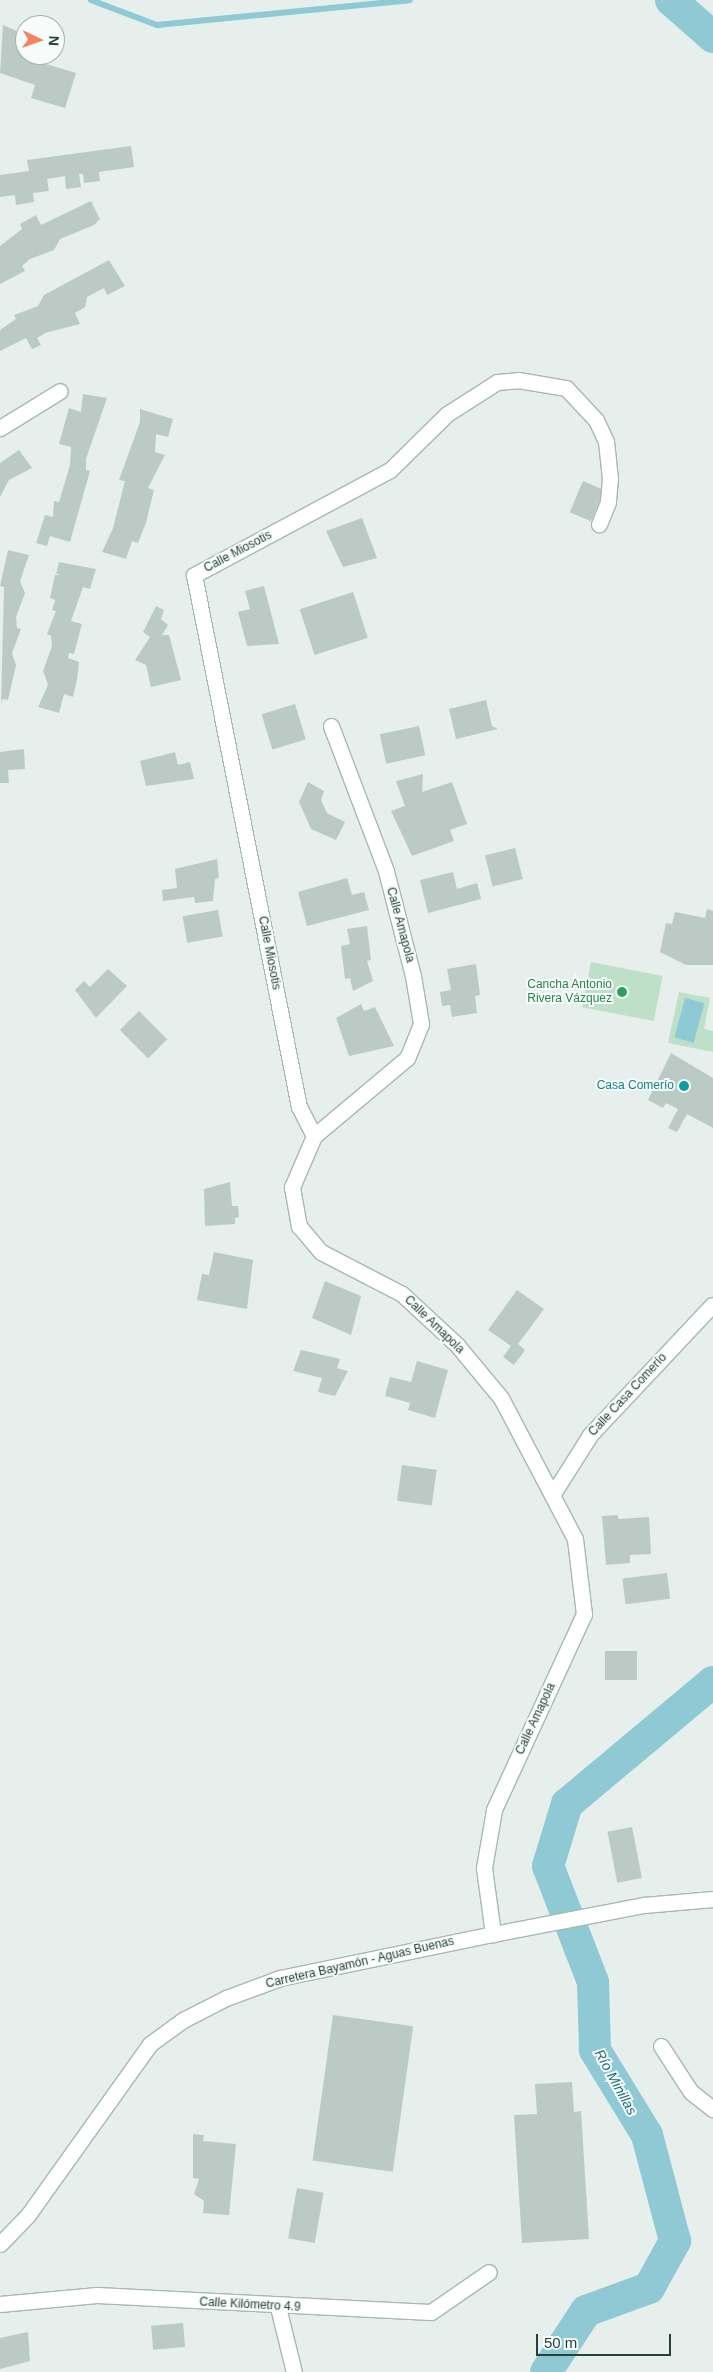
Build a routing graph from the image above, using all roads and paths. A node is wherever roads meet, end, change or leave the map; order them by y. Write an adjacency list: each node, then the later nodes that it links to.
1 (60, 391): 2 (street)
2 (0, 428)
3 (599, 524): 5 (street, Calle Miosotis)
4 (330, 726): 5 (street, Calle Amapola)
5 (314, 1136): 7 (street, Calle Amapola)
6 (712, 1305): 7 (street, Calle Casa Comerío)
7 (554, 1492): 9 (street, Calle Amapola)
8 (713, 1899): 9 (street, Carretera Bayamón - Aguas Buenas)
9 (493, 1934): 12 (street, Carretera Bayamón - Aguas Buenas)
10 (661, 2046): 11 (street)
11 (713, 2109)
12 (0, 2244)
13 (489, 2272): 15 (street, Calle Kilómetro 4.9)
14 (0, 2304): 15 (street, Calle Kilómetro 4.9)
15 (278, 2307): 16 (street)
16 (294, 2372)

